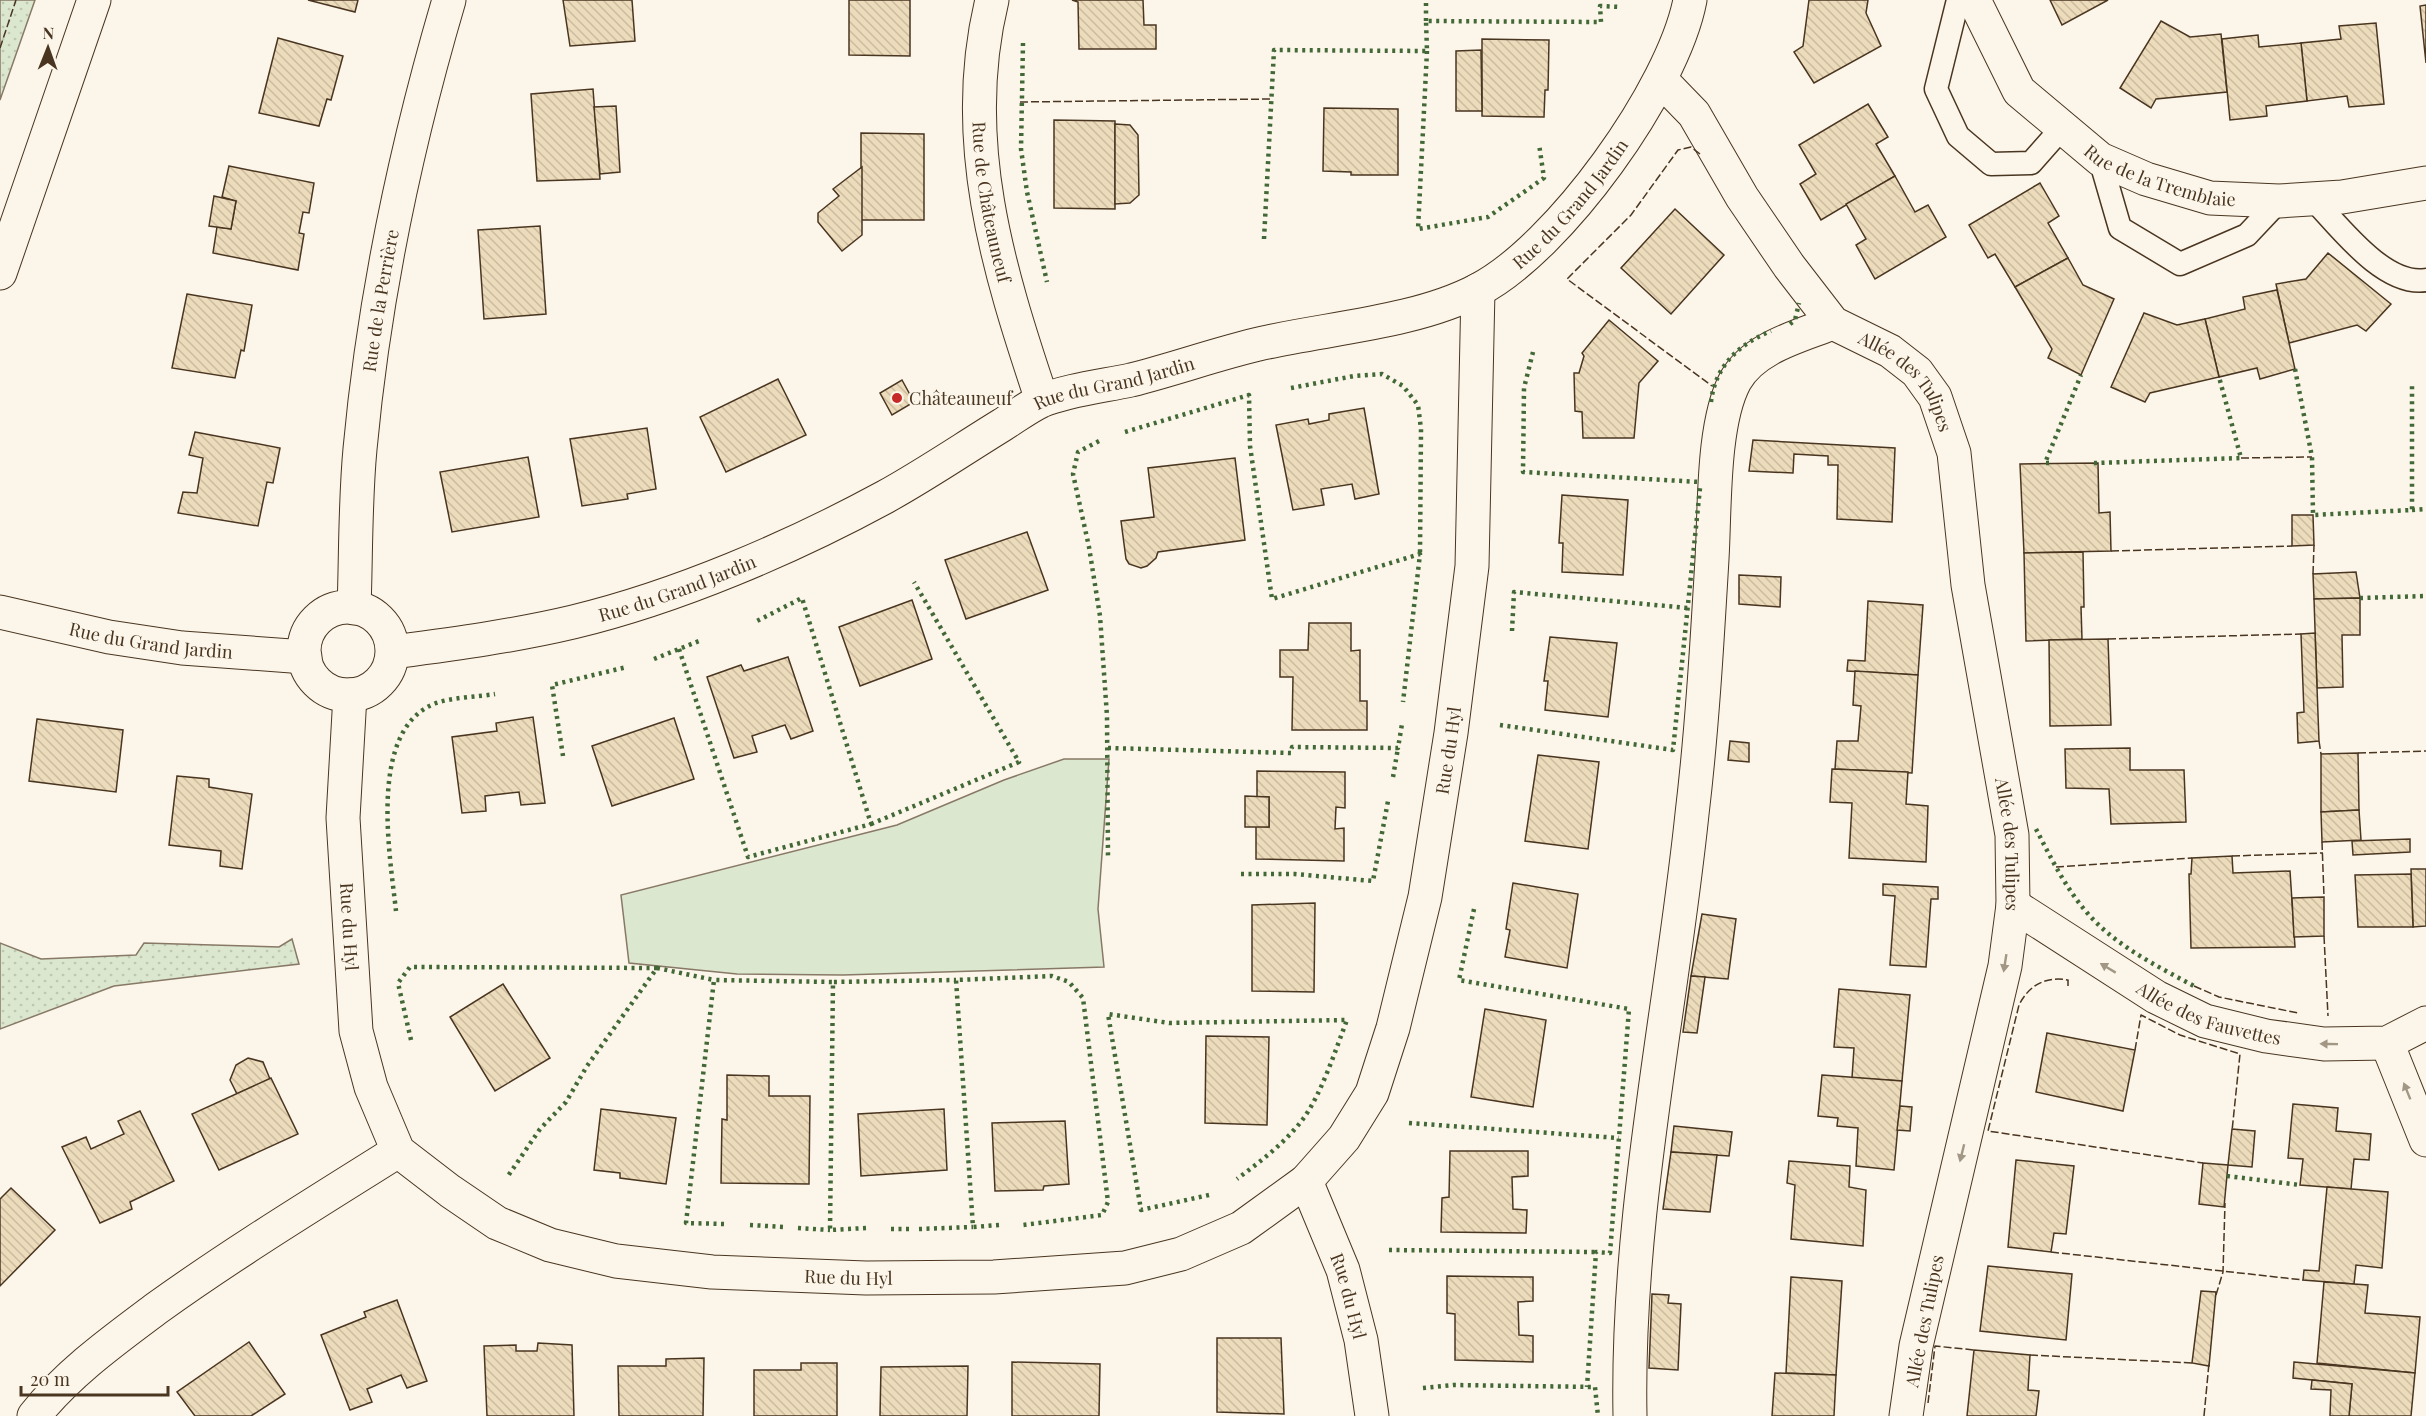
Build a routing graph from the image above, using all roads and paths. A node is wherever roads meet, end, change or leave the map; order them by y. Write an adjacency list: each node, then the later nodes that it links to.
1 (94, 0): 13 (street)
2 (449, 0): 18 (street, Rue de la Perrière)
3 (992, 0): 17 (street, Rue de Châteauneuf)
4 (1690, 0): 7 (street, Rue du Grand Jardin)
5 (1958, 0): 8 (lane)
6 (1974, 0): 8 (street, Rue de la Tremblaie)
7 (1661, 80): 15 (street, Rue du Grand Jardin); 16 (street, Allée des Tulipes)
8 (2061, 129): 9 (street, Rue de la Tremblaie)
9 (2100, 159): 12 (street, Rue de la Tremblaie); 12 (lane)
10 (2426, 183): 11 (street, Rue de la Tremblaie)
11 (2313, 199): 12 (street, Rue de la Tremblaie); 14 (lane)
12 (2279, 201)
13 (0, 273)
14 (2426, 280)
15 (1478, 290): 17 (street, Rue du Grand Jardin); 28 (street, Rue du Hyl)
16 (1833, 323): 23 (street, Allée des Tulipes); 31 (street, Allée des Tulipes)
17 (1042, 400): 20 (street, Rue du Grand Jardin)
18 (354, 608): 20 (street); 21 (street)
19 (0, 612): 21 (street, Rue du Grand Jardin)
20 (393, 652): 22 (street)
21 (304, 657): 22 (street)
22 (350, 695): 27 (street, Rue du Hyl)
23 (2013, 905): 25 (street, Allée des Fauvettes, one-way to 23); 32 (street, Allée des Tulipes, one-way to 32)
24 (2426, 1023): 25 (street, Allée des Fauvettes)
25 (2387, 1043): 26 (street, one-way to 25)
26 (2426, 1140)
27 (398, 1150): 28 (street, Rue du Hyl); 29 (street)
28 (1306, 1181): 30 (street, Rue du Hyl)
29 (34, 1416)
30 (1372, 1416)
31 (1630, 1416)
32 (1906, 1416)

